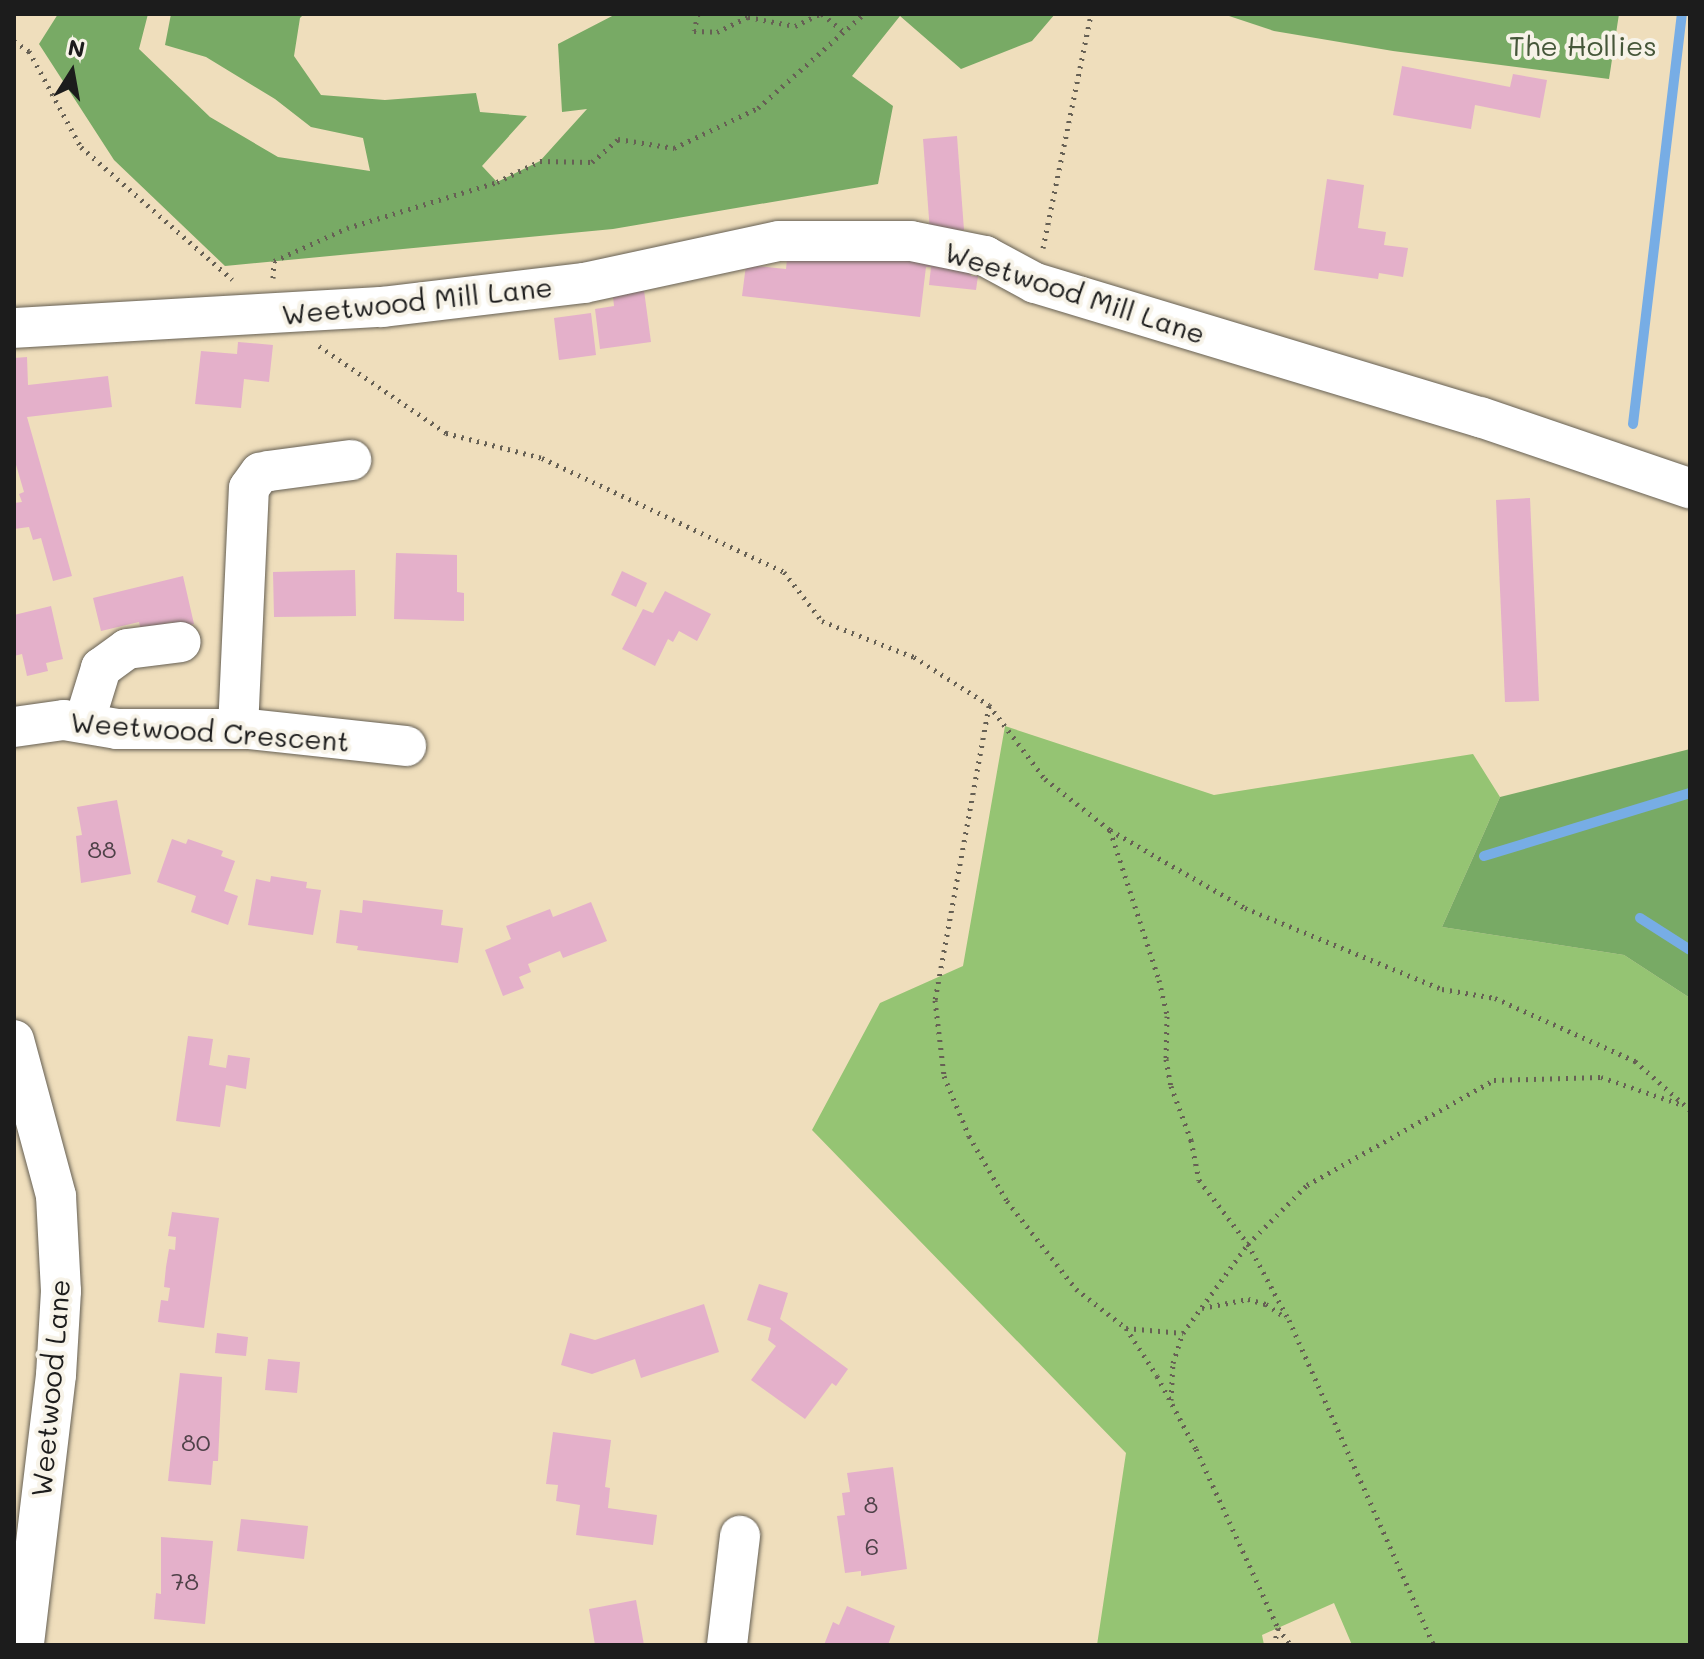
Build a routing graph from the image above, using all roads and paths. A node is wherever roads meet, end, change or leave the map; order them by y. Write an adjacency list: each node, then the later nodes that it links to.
1 (698, 14): 2 (path)
2 (821, 14): 5 (path)
3 (864, 14): 5 (path)
4 (1091, 14): 7 (path)
5 (844, 32): 8 (path)
6 (14, 41): 8 (path)
7 (1035, 283): 8 (street, Weetwood Mill Lane); 11 (street, Weetwood Mill Lane)
8 (272, 315): 9 (street, Weetwood Mill Lane); 13 (path)
9 (14, 328)
10 (351, 460): 16 (street)
11 (1689, 488)
12 (181, 642): 14 (street)
13 (989, 705): 18 (path); 25 (path)
14 (84, 723): 15 (street, Weetwood Crescent); 16 (street, Weetwood Crescent)
15 (14, 727)
16 (238, 729): 17 (street, Weetwood Crescent)
17 (406, 746)
18 (1110, 830): 21 (path); 22 (path)
19 (14, 1040): 20 (street, Weetwood Lane)
20 (21, 1085): 30 (street, Weetwood Lane)
21 (1689, 1108): 22 (path)
22 (1248, 1244): 23 (path); 24 (path)
23 (1201, 1308): 24 (path); 26 (path)
24 (1289, 1320): 34 (path)
25 (1126, 1328): 26 (path); 27 (path)
26 (1183, 1333): 27 (path)
27 (1170, 1401): 29 (path)
28 (740, 1536): 31 (street)
29 (1278, 1628): 32 (path); 33 (path)
30 (24, 1645)
31 (727, 1645)
32 (1276, 1645)
33 (1291, 1645)
34 (1434, 1645)

